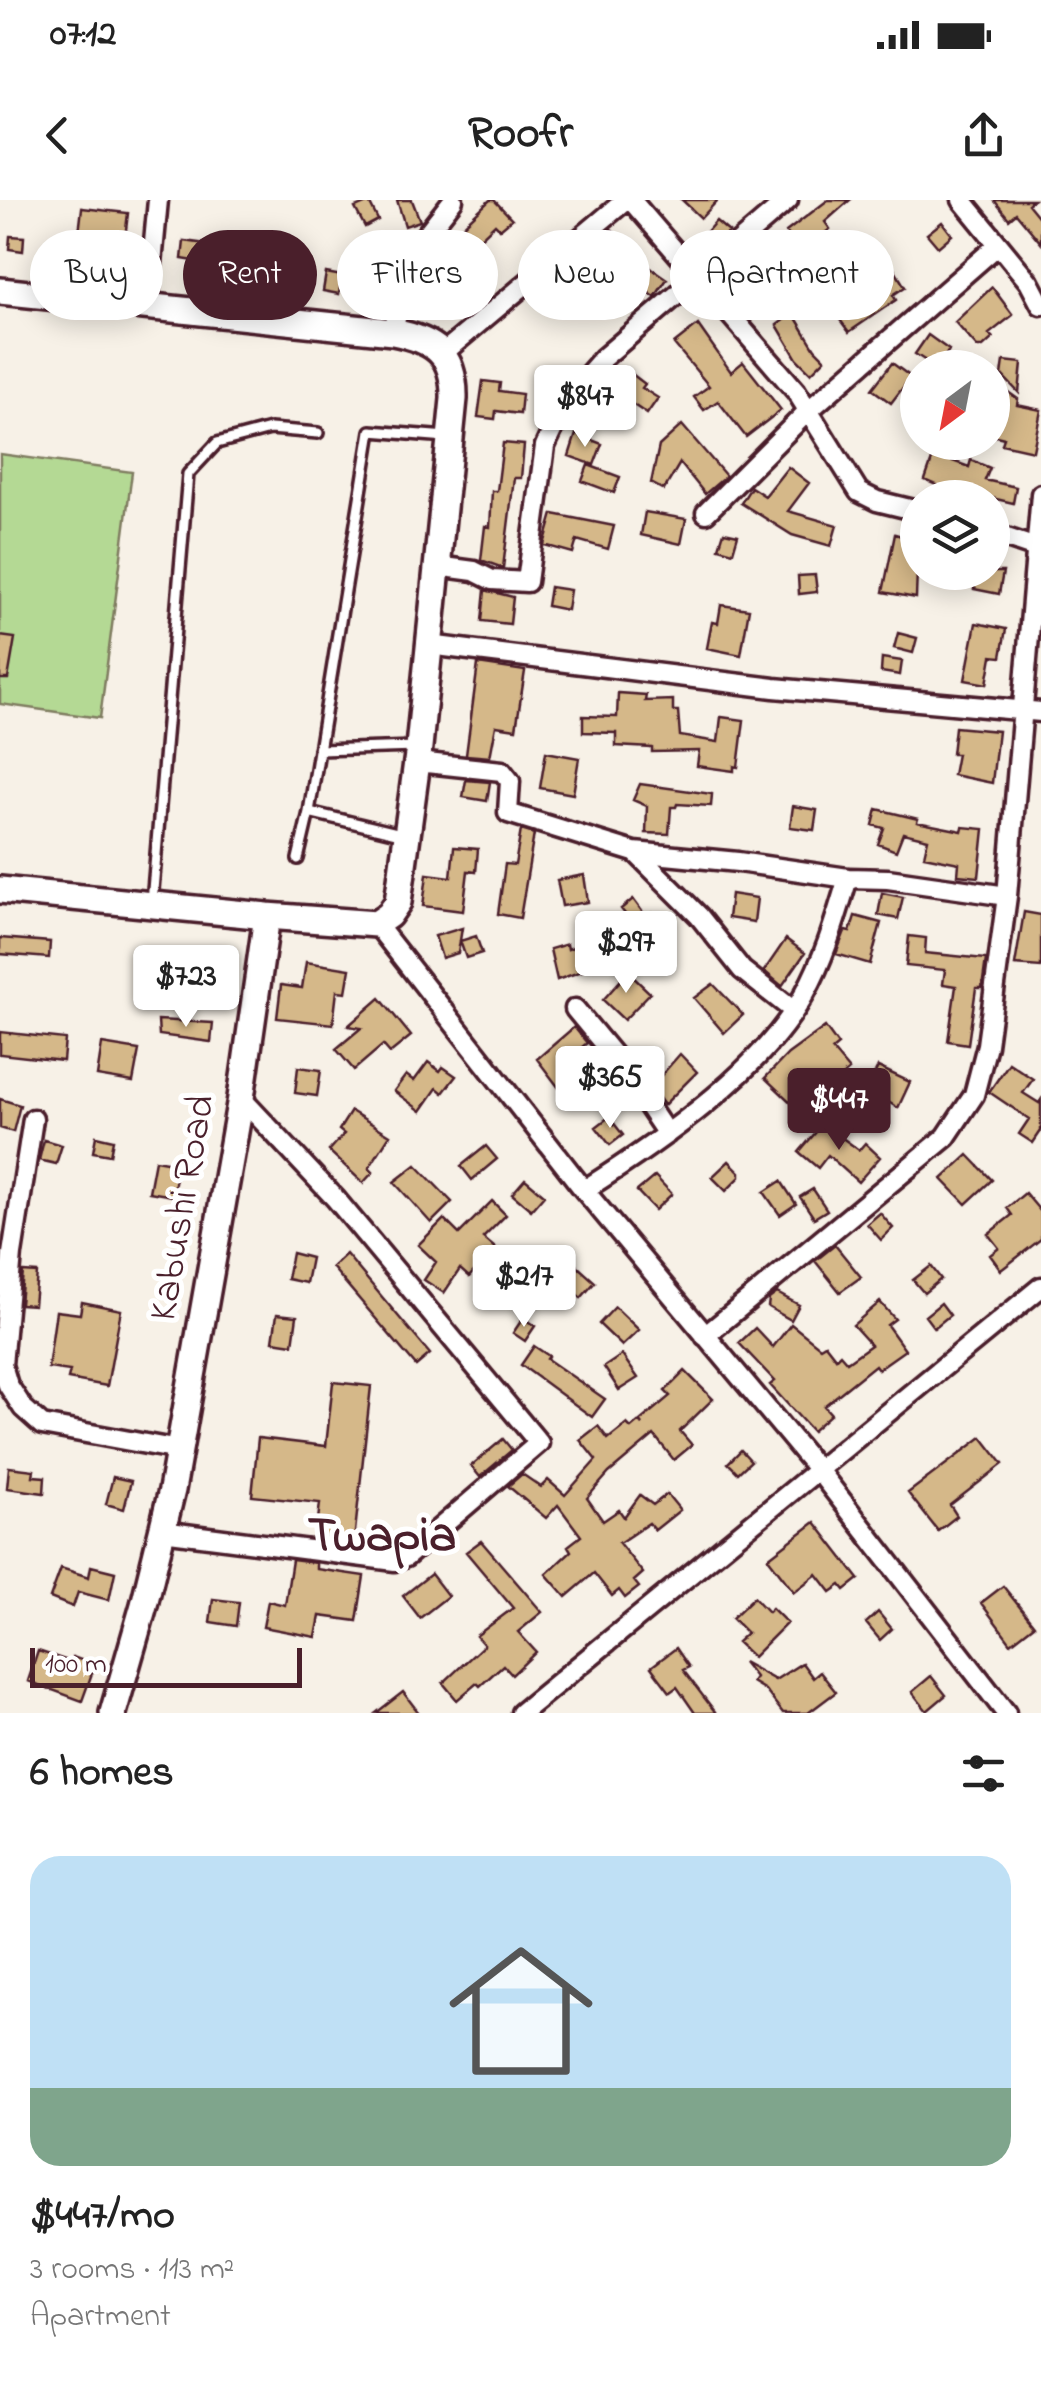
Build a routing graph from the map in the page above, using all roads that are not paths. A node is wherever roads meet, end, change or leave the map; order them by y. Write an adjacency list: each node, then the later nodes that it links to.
1 (158, 200): 6 (street)
2 (453, 200): 16 (street)
3 (629, 200): 9 (street); 17 (street)
4 (788, 200): 7 (street)
5 (962, 200): 8 (street)
6 (155, 230)
7 (753, 230)
8 (998, 245): 13 (street); 18 (street)
9 (670, 246)
10 (0, 290): 11 (main road)
11 (30, 293)
12 (670, 300): 26 (street)
13 (1041, 305)
14 (163, 308): 16 (main road)
15 (734, 320): 18 (street)
16 (393, 332): 17 (main road)
17 (443, 353): 20 (main road)
18 (808, 411): 22 (street); 23 (street)
19 (318, 432): 38 (lane)
20 (450, 437): 26 (main road); 29 (lane)
21 (1041, 494): 25 (street)
22 (900, 507)
23 (706, 513)
24 (1010, 539): 25 (street)
25 (1036, 548): 28 (street)
26 (438, 566): 27 (main road)
27 (429, 645): 28 (street); 30 (main road)
28 (1032, 710): 37 (street)
29 (319, 750): 30 (lane); 31 (lane)
30 (418, 754): 32 (main road); 33 (street)
31 (309, 812): 32 (lane); 34 (lane)
32 (408, 836): 40 (main road)
33 (634, 852): 35 (street); 42 (street)
34 (298, 859)
35 (848, 878): 37 (street); 42 (street)
36 (0, 890): 38 (main road)
37 (1007, 896): 48 (street)
38 (152, 905): 39 (main road)
39 (267, 916): 40 (main road); 43 (main road, Kabushi Road)
40 (376, 924): 46 (street)
41 (575, 1009): 45 (street)
42 (794, 1011): 45 (street)
43 (241, 1098): 49 (main road, Kabushi Road); 51 (street)
44 (33, 1118): 49 (street)
45 (667, 1134): 46 (street)
46 (584, 1190): 48 (street)
47 (1041, 1287): 50 (street)
48 (705, 1336): 50 (street)
49 (180, 1450): 51 (main road, Kabushi Road)
50 (818, 1470): 52 (street); 54 (street)
51 (162, 1532): 53 (main road, Kabushi Road)
52 (530, 1710)
53 (113, 1713)
54 (1006, 1713)

